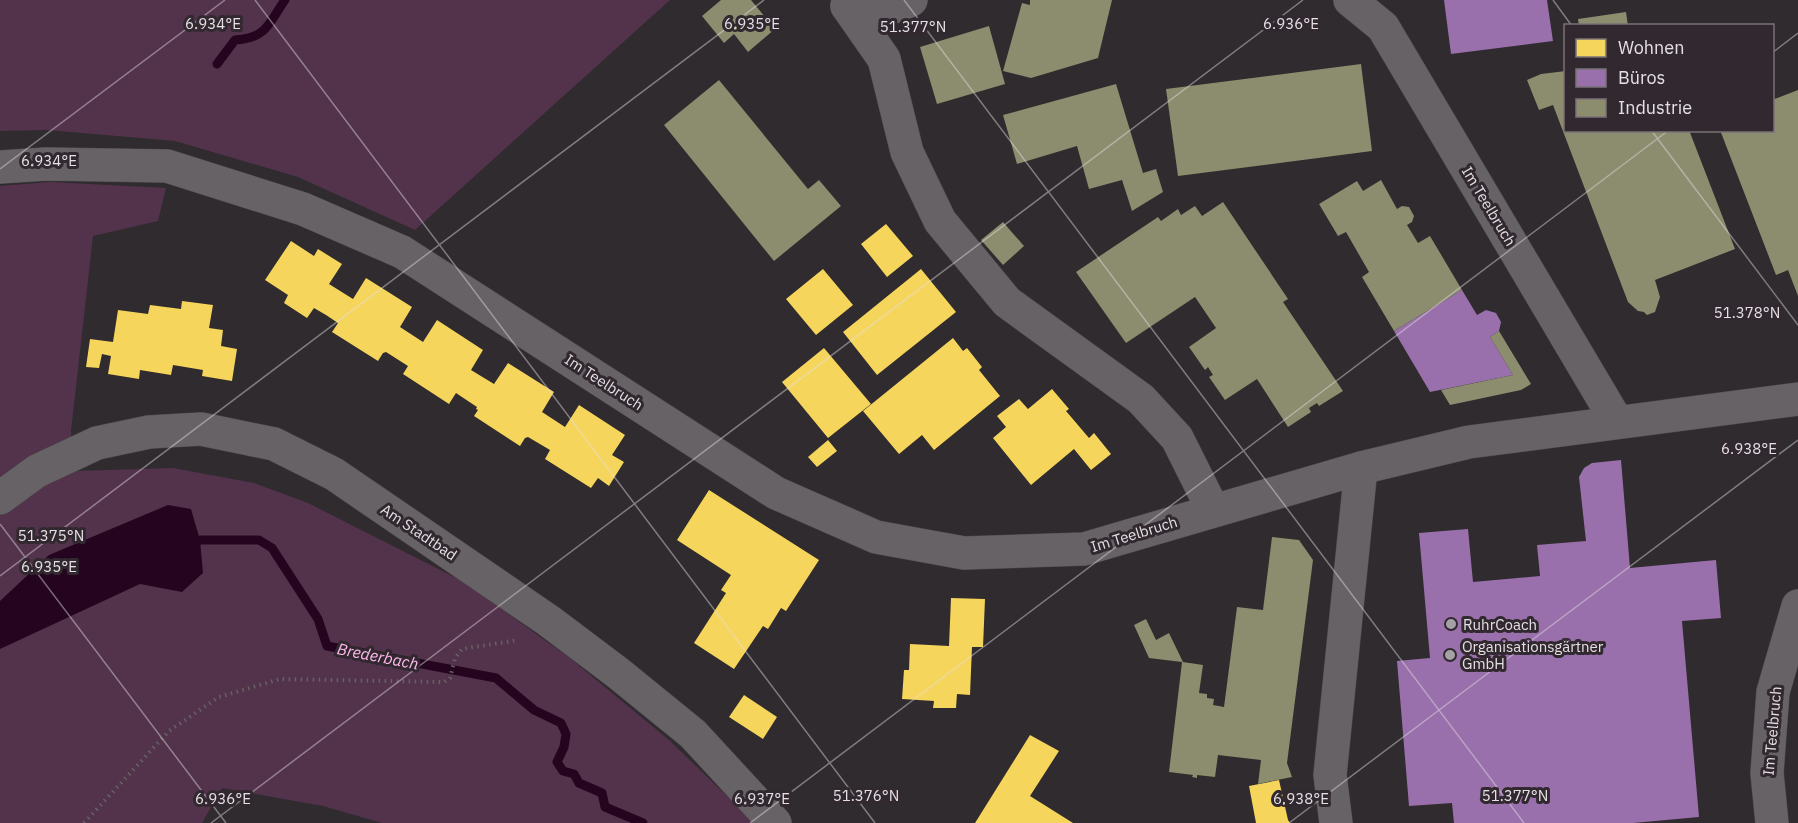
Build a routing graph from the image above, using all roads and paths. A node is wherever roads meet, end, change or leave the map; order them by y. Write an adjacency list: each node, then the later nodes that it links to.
1 (911, 0): 8 (street)
2 (1350, 0): 5 (street, Im Teelbruch)
3 (0, 167): 8 (street, Im Teelbruch)
4 (1798, 399): 5 (street, Im Teelbruch)
5 (1617, 422): 6 (street, Im Teelbruch)
6 (1361, 468): 8 (street, Im Teelbruch); 13 (street)
7 (0, 498): 10 (street, Am Stadtbad)
8 (1213, 510)
9 (1798, 606): 14 (street, Im Teelbruch)
10 (549, 621): 11 (path); 12 (street, Am Stadtbad)
11 (84, 823)
12 (775, 823)
13 (1336, 823)
14 (1772, 823)

